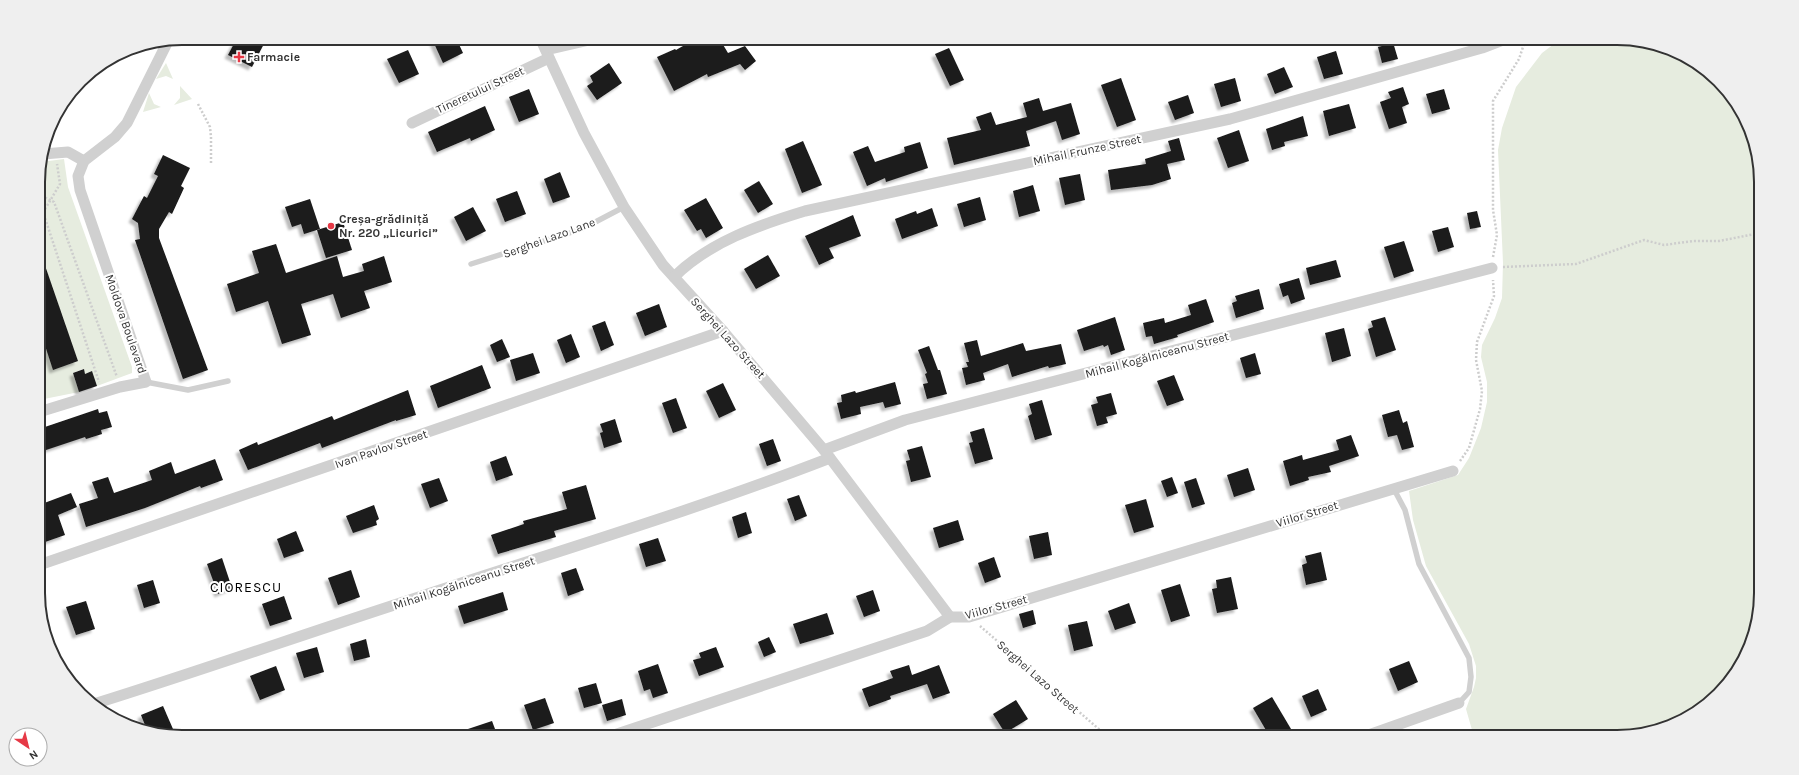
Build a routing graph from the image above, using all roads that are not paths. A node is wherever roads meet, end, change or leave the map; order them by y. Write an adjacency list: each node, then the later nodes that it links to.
1 (544, 45): 5 (street, Serghei Lazo Street)
2 (576, 45): 5 (street, Tineretului Street)
3 (1490, 45): 12 (street, Mihail Frunze Street)
4 (166, 46): 8 (street)
5 (548, 54): 6 (street, Tineretului Street); 9 (street, Serghei Lazo Street)
6 (412, 123)
7 (48, 154): 8 (street)
8 (84, 161): 15 (street, Moldova Boulevard)
9 (624, 207): 10 (lane, Serghei Lazo Lane); 12 (street, Serghei Lazo Street)
10 (471, 264)
11 (1492, 268): 17 (street, Mihail Kogălniceanu Street)
12 (674, 276): 13 (street, Serghei Lazo Street)
13 (723, 331): 17 (street, Serghei Lazo Street); 20 (street, Ivan Pavlov Street)
14 (228, 381): 15 (lane)
15 (146, 382): 16 (street, Moldova Boulevard)
16 (45, 410)
17 (827, 454): 21 (street, Serghei Lazo Street); 22 (street, Mihail Kogălniceanu Street)
18 (1453, 472): 19 (street, Viilor Street)
19 (1390, 490): 21 (street, Viilor Street); 23 (lane)
20 (45, 563)
21 (950, 617): 24 (street, Viilor Street)
22 (99, 702)
23 (1459, 703): 25 (street)
24 (629, 730)
25 (1383, 730)

